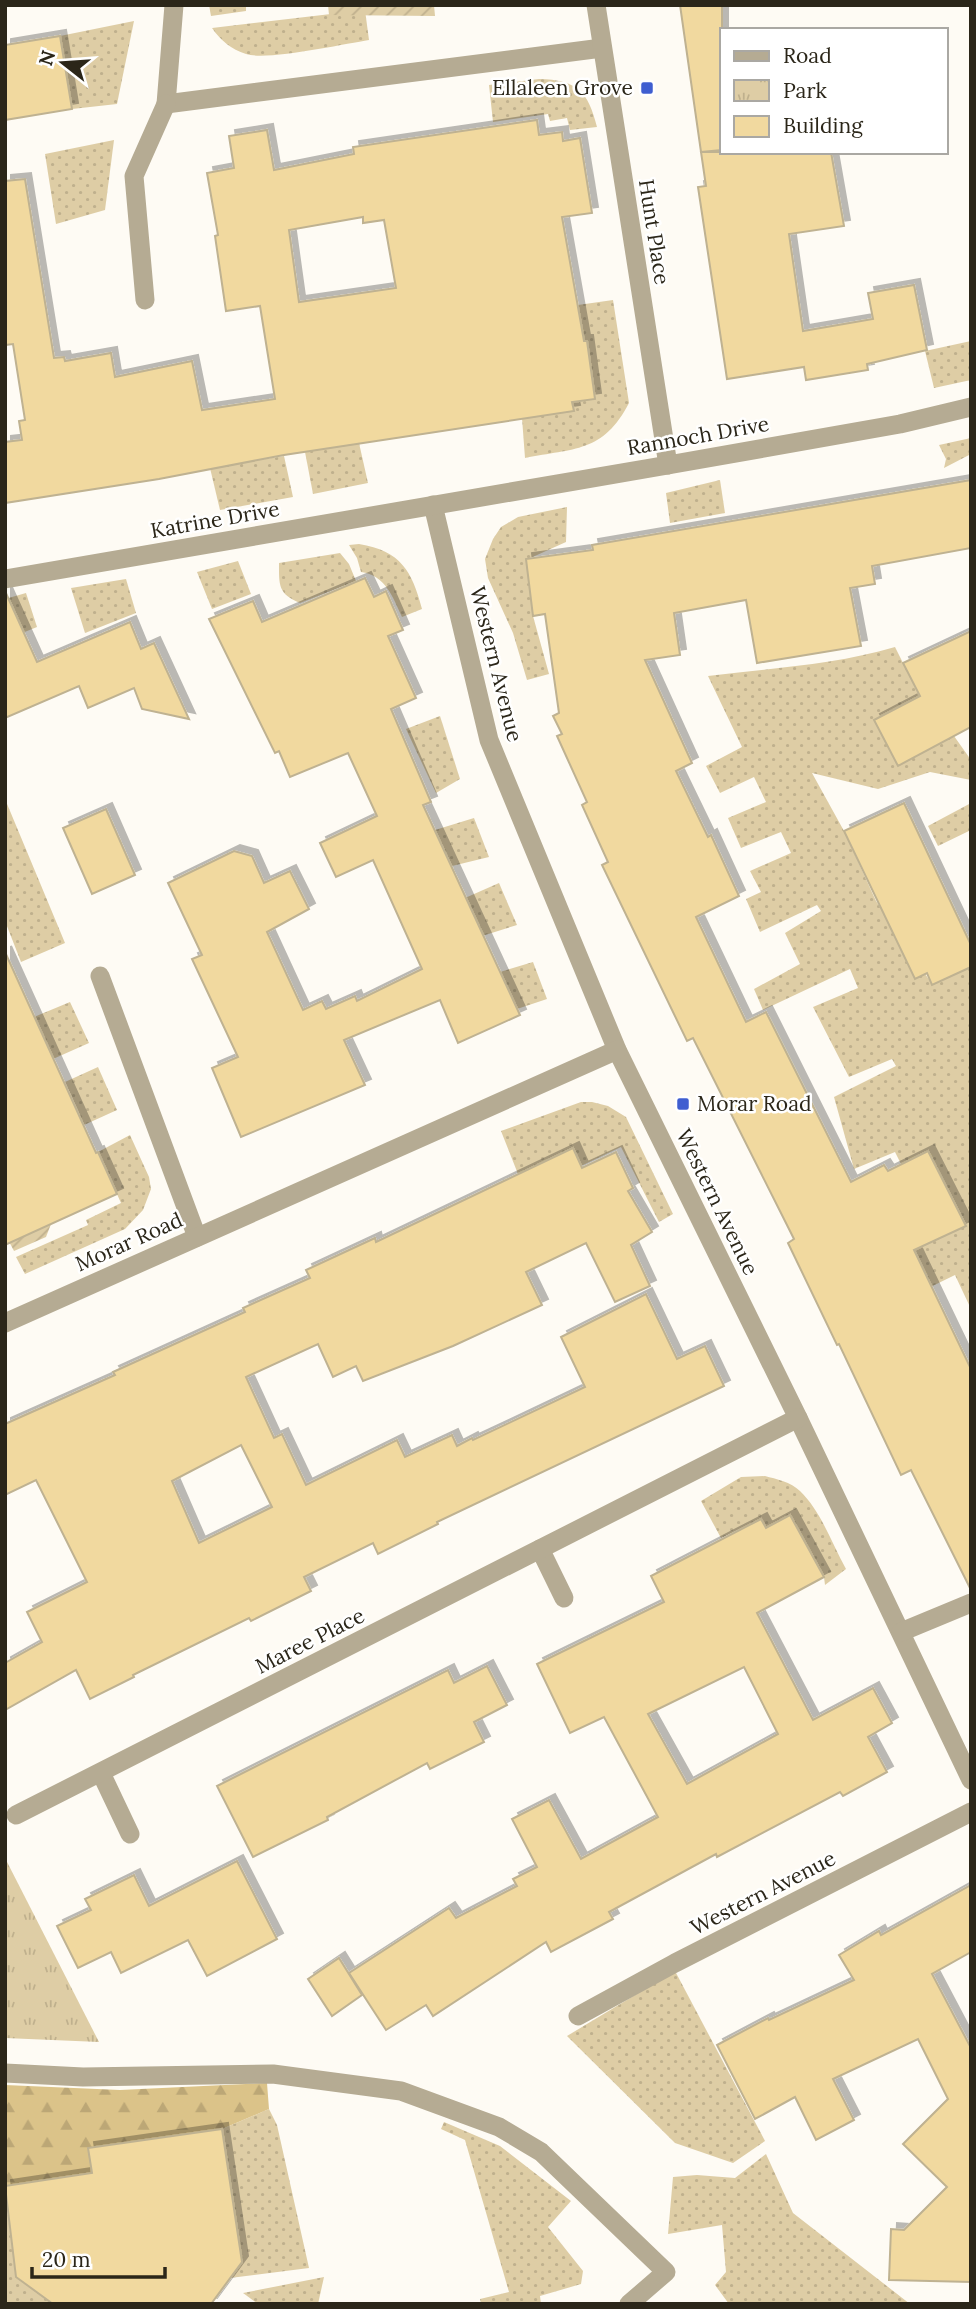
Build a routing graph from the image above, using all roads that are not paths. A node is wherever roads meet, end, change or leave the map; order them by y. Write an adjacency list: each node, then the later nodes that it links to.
1 (174, 5): 4 (street)
2 (596, 5): 3 (street, Hunt Place)
3 (602, 48): 4 (street); 7 (street, Hunt Place)
4 (166, 104): 5 (street)
5 (145, 300)
6 (971, 408): 7 (street, Rannoch Drive)
7 (668, 465): 8 (street, Rannoch Drive)
8 (433, 505): 9 (street, Katrine Drive); 11 (street, Western Avenue)
9 (5, 579)
10 (100, 976): 12 (street)
11 (617, 1049): 12 (street, Morar Road); 14 (street, Western Avenue)
12 (197, 1237): 13 (street, Morar Road)
13 (5, 1323)
14 (798, 1418): 15 (street, Maree Place); 18 (street, Western Avenue)
15 (540, 1549): 16 (street); 19 (street, Maree Place)
16 (564, 1598)
17 (971, 1603): 18 (street)
18 (901, 1632): 20 (street, Western Avenue)
19 (101, 1773): 22 (street, Maree Place); 23 (street)
20 (971, 1780)
21 (971, 1812): 24 (street, Western Avenue)
22 (16, 1815)
23 (130, 1834)
24 (578, 2016)
25 (5, 2073): 26 (street)
26 (629, 2304)

